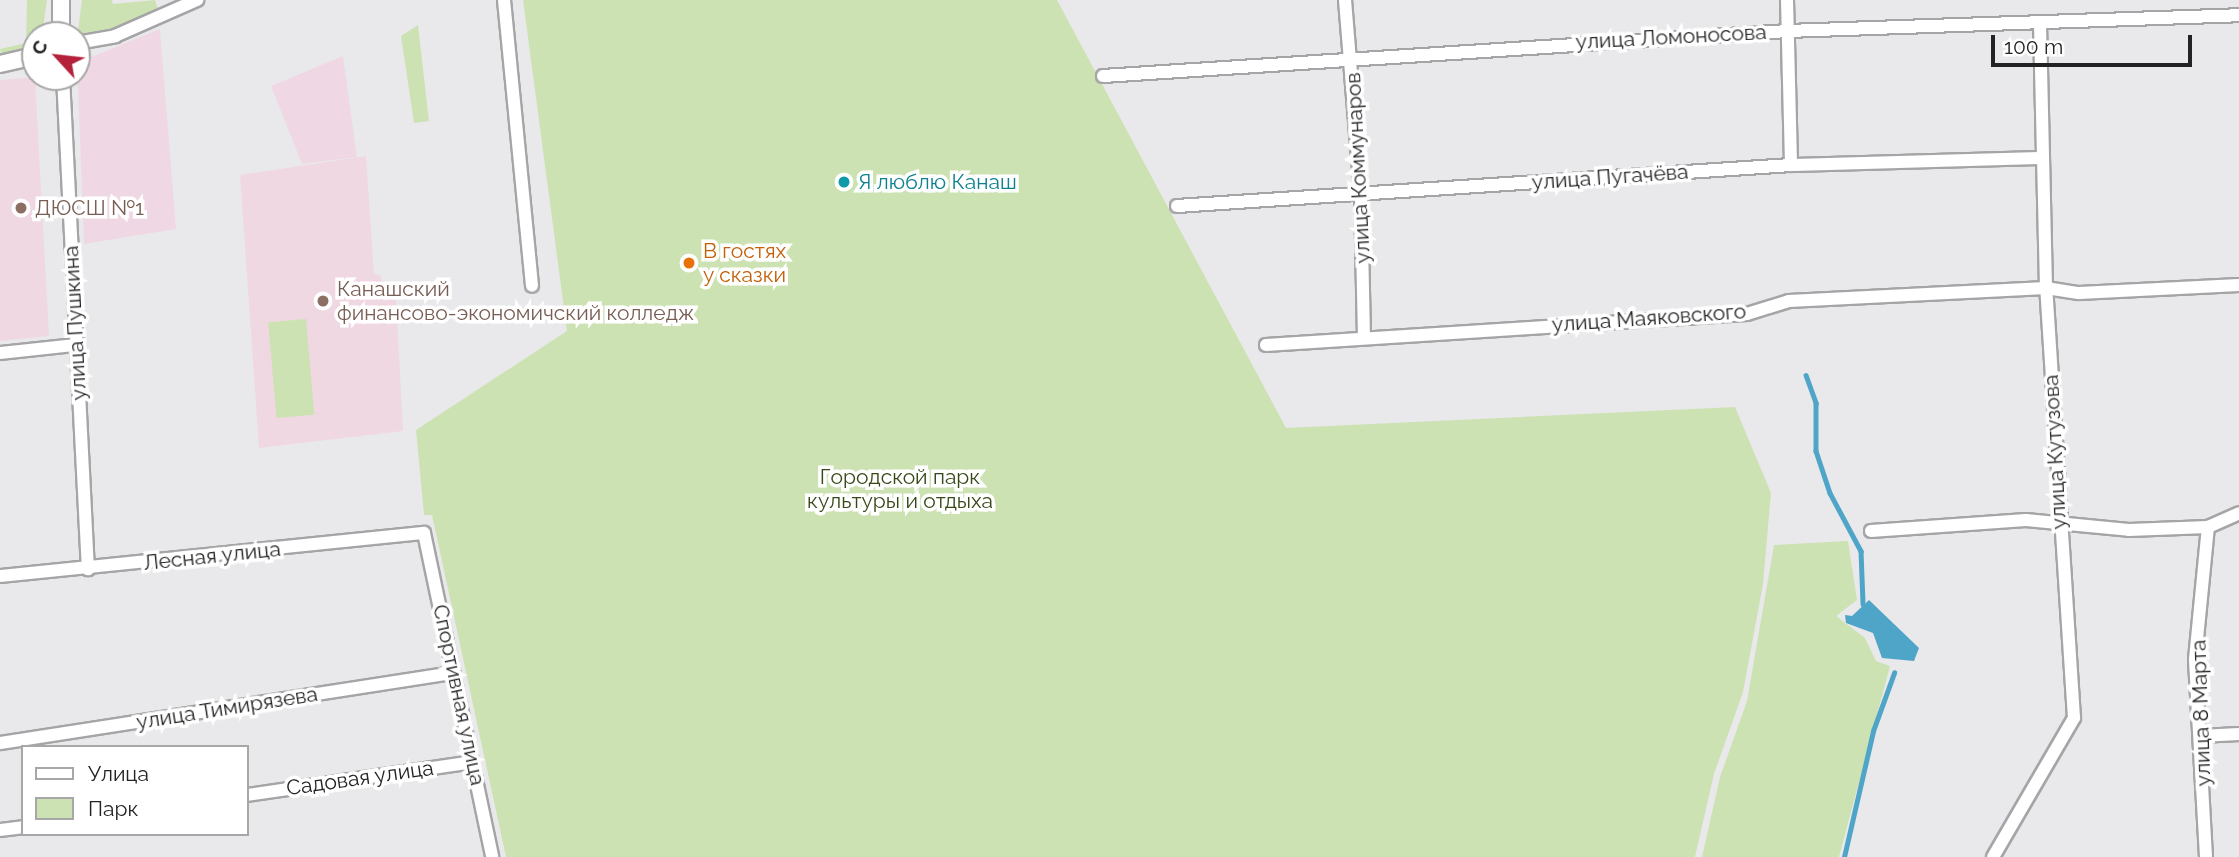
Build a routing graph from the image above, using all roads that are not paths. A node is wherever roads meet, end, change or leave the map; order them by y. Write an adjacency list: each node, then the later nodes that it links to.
1 (61, 0): 7 (main road)
2 (197, 0): 10 (street)
3 (504, 0): 21 (street)
4 (1345, 0): 11 (street, улица Коммунаров)
5 (1787, 0): 9 (street)
6 (2239, 15): 8 (street, улица Ломоносова)
7 (61, 21)
8 (2040, 25): 9 (street, улица Ломоносова); 16 (street, улица Кутузова)
9 (1787, 31): 11 (street, улица Ломоносова); 17 (street)
10 (91, 40)
11 (1352, 55): 14 (street, улица Ломоносова); 18 (street, улица Коммунаров)
12 (21, 59): 13 (main road)
13 (0, 64)
14 (1103, 76)
15 (64, 91): 24 (street, улица Пушкина)
16 (2042, 158): 17 (street, улица Пугачёва); 22 (street, улица Кутузова)
17 (1791, 165): 18 (street, улица Пугачёва)
18 (1360, 195): 19 (street, улица Пугачёва); 23 (street, улица Коммунаров)
19 (1177, 206)
20 (2239, 285): 22 (street, улица Маяковского)
21 (532, 286)
22 (2046, 288): 23 (street, улица Маяковского); 28 (street, улица Кутузова)
23 (1364, 336): 25 (street, улица Маяковского)
24 (75, 345): 26 (street); 32 (street, улица Пушкина)
25 (1266, 345)
26 (0, 353)
27 (2239, 513): 29 (street)
28 (2059, 523): 29 (street); 30 (street); 43 (street, улица Кутузова)
29 (2208, 527): 36 (street, улица 8 Марта)
30 (1871, 531)
31 (424, 533): 32 (street, Лесная улица); 34 (street, Спортивная улица)
32 (88, 569): 33 (street, Лесная улица)
33 (0, 576)
34 (454, 673): 37 (street, улица Тимирязева); 38 (street, Спортивная улица)
35 (2239, 734): 36 (street)
36 (2200, 736): 44 (street, улица 8 Марта)
37 (0, 743)
38 (473, 762): 39 (street, Садовая улица); 42 (street, Спортивная улица)
39 (248, 794)
40 (21, 827): 41 (street)
41 (0, 830)
42 (492, 857)
43 (1993, 857)
44 (2206, 857)

